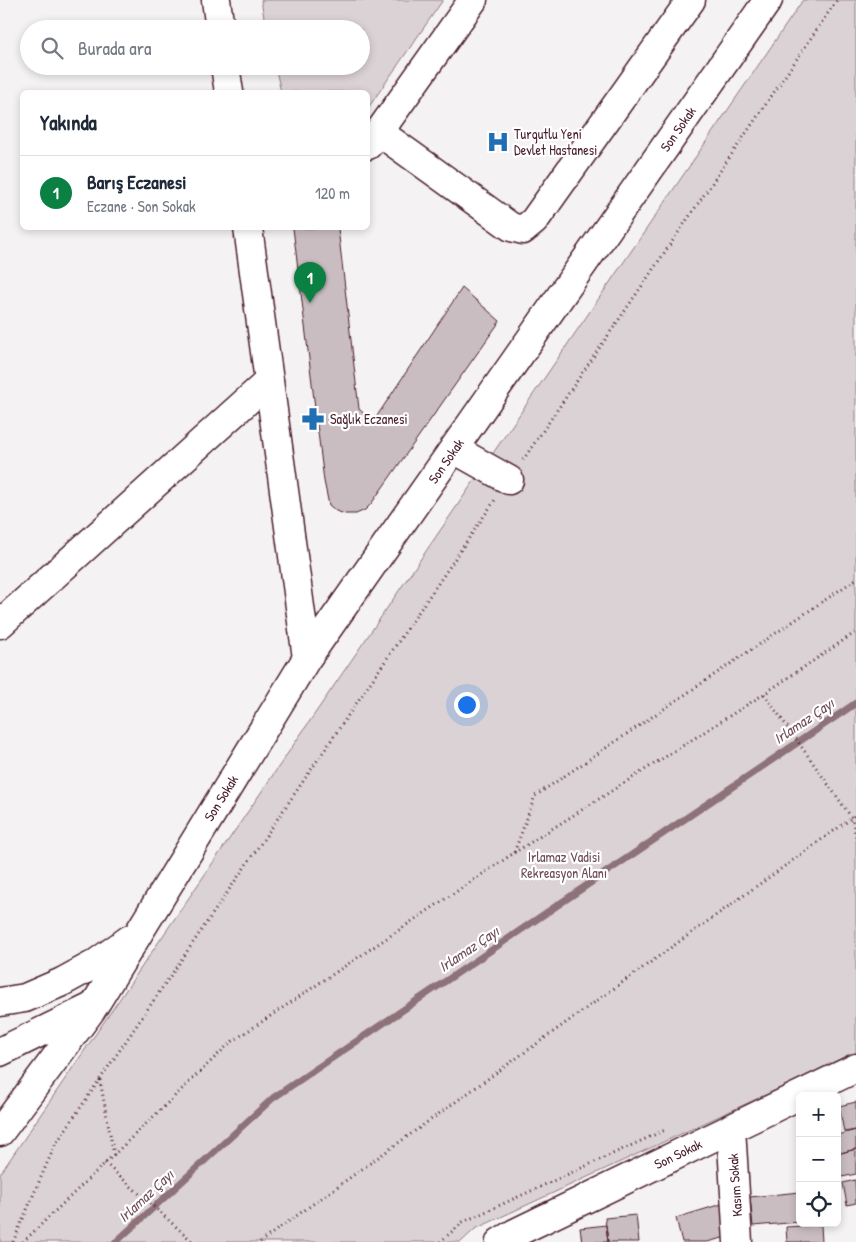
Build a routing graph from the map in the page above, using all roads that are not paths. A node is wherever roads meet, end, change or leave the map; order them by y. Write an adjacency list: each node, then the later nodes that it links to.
1 (216, 0): 5 (main road)
2 (473, 0): 8 (main road)
3 (691, 0): 8 (main road)
4 (768, 0): 11 (main road, Son Sokak)
5 (219, 20)
6 (226, 75): 7 (main road)
7 (229, 90)
8 (373, 138)
9 (248, 230): 10 (main road)
10 (269, 381): 13 (main road); 14 (main road)
11 (454, 448): 12 (main road); 14 (main road, Son Sokak)
12 (509, 480)
13 (0, 624)
14 (307, 658): 15 (main road, Son Sokak)
15 (139, 932): 16 (main road, Son Sokak); 17 (main road, Son Sokak)
16 (0, 1002)
17 (94, 1006): 18 (main road); 21 (main road, Son Sokak)
18 (0, 1052)
19 (856, 1068): 20 (main road, Son Sokak)
20 (731, 1128): 22 (main road, Son Sokak); 23 (main road, Kasım Sokak)
21 (0, 1132)
22 (500, 1242)
23 (738, 1242)

